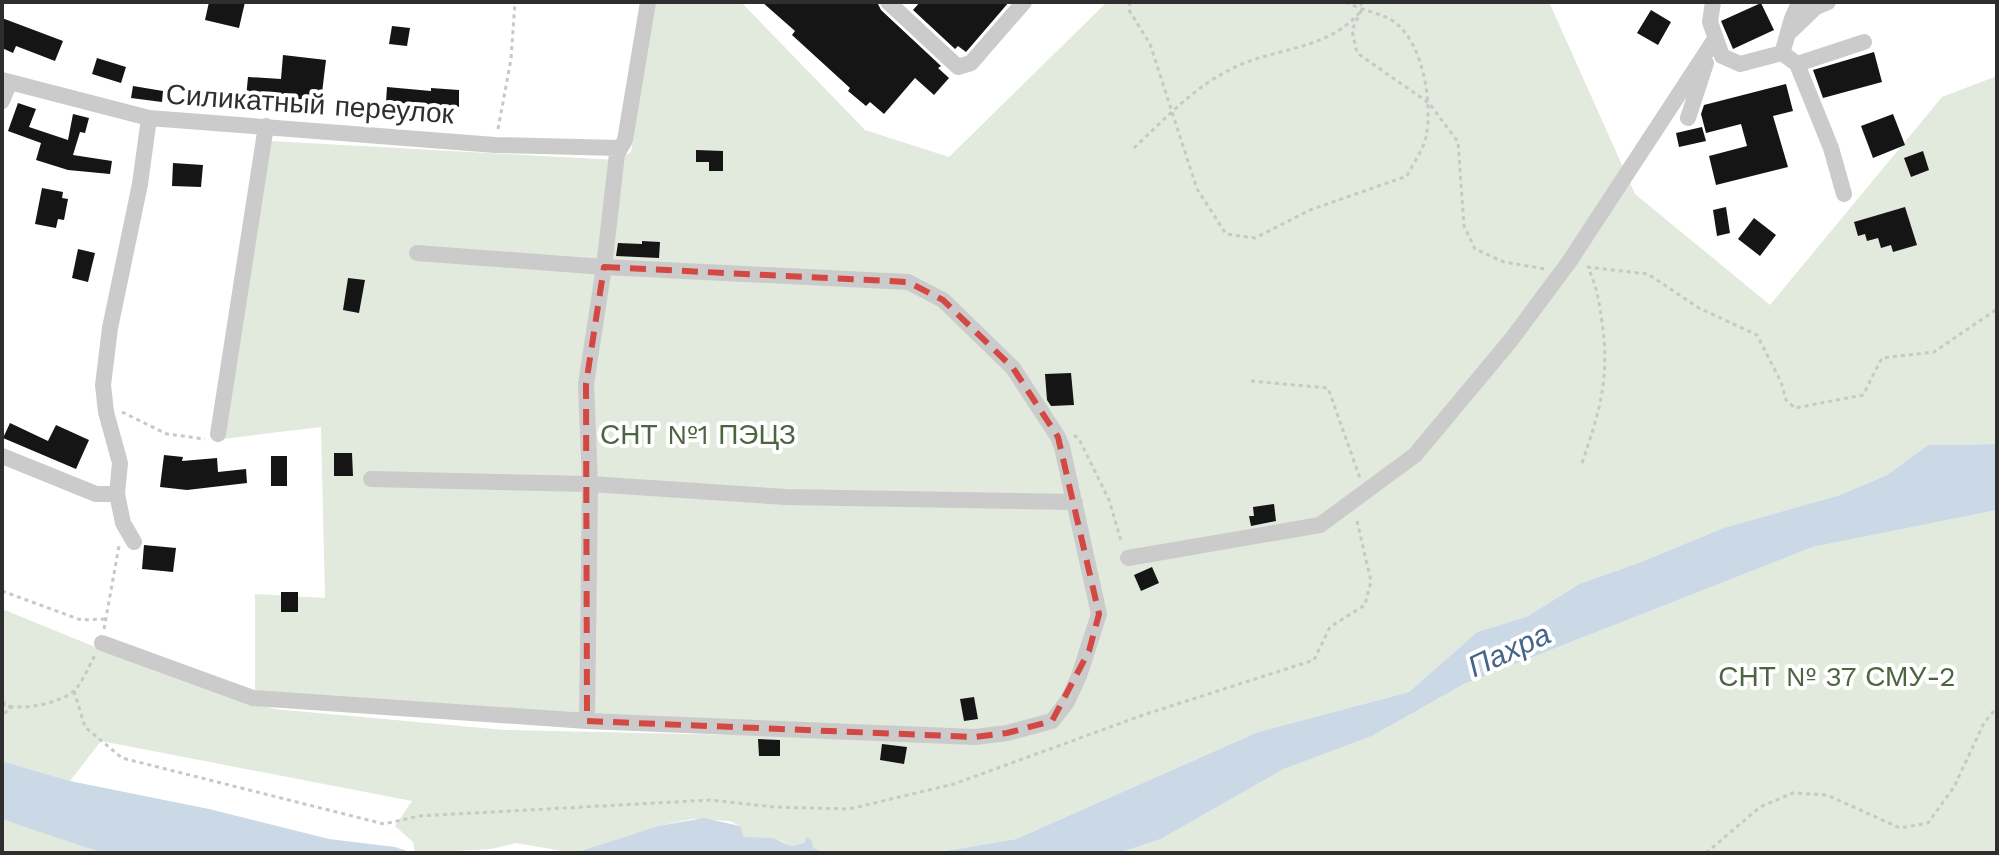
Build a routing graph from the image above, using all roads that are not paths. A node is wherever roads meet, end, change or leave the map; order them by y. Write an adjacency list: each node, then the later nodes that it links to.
1 (648, 2): 17 (street)
2 (888, 2): 3 (street)
3 (1024, 2)
4 (1713, 2): 8 (street)
5 (1801, 2): 7 (street)
6 (1828, 2): 7 (street)
7 (1791, 31): 10 (street)
8 (1715, 39): 10 (street); 15 (street); 28 (street)
9 (1864, 42): 11 (street)
10 (1782, 53): 11 (street)
11 (1797, 64): 18 (street)
12 (6, 82): 13 (street); 14 (street, Силикатный переулок)
13 (2, 101)
14 (149, 118): 16 (street, Силикатный переулок); 25 (street)
15 (1688, 118)
16 (266, 126): 17 (street, Силикатный переулок); 21 (street)
17 (619, 148): 20 (street)
18 (1844, 194)
19 (417, 253): 20 (street)
20 (604, 267): 24 (street); 26 (street)
21 (218, 434)
22 (2, 456): 25 (street)
23 (371, 479): 24 (street)
24 (590, 484): 26 (street); 30 (street)
25 (117, 494): 27 (street)
26 (1075, 502): 30 (street)
27 (134, 542)
28 (1128, 558)
29 (102, 643): 30 (street)
30 (587, 721)

